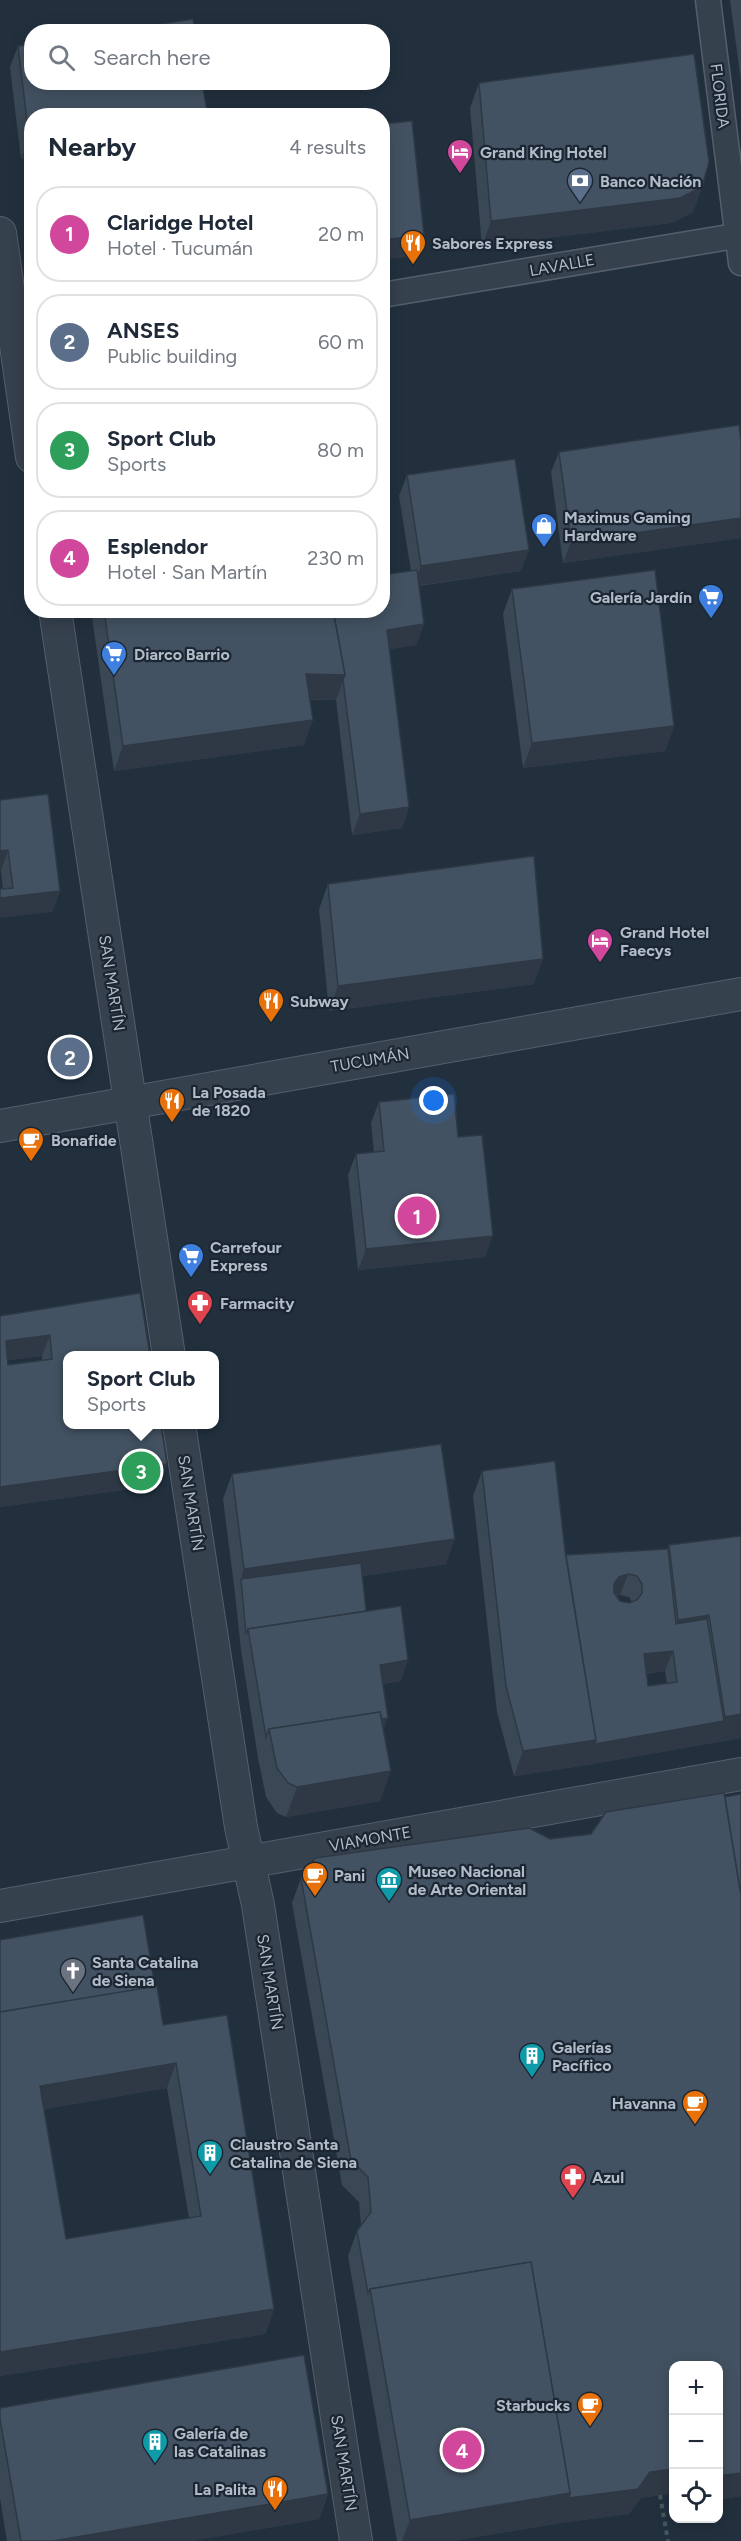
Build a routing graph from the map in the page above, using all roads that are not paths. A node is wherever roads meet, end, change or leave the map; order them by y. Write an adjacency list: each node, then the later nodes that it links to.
1 (708, 0): 3 (street, FLORIDA)
2 (0, 233): 6 (street)
3 (739, 235): 4 (street, FLORIDA); 5 (street, LAVALLE)
4 (741, 262)
5 (390, 294)
6 (16, 357): 7 (street)
7 (24, 407)
8 (56, 618): 10 (street, SAN MARTÍN)
9 (741, 994): 10 (street, TUCUMÁN)
10 (130, 1103): 11 (street, TUCUMÁN); 12 (street, SAN MARTÍN)
11 (0, 1126)
12 (168, 1351)
13 (180, 1429): 15 (street, SAN MARTÍN)
14 (741, 1774): 15 (street, VIAMONTE)
15 (248, 1860): 16 (street, VIAMONTE); 17 (street, SAN MARTÍN)
16 (0, 1906)
17 (356, 2541)

